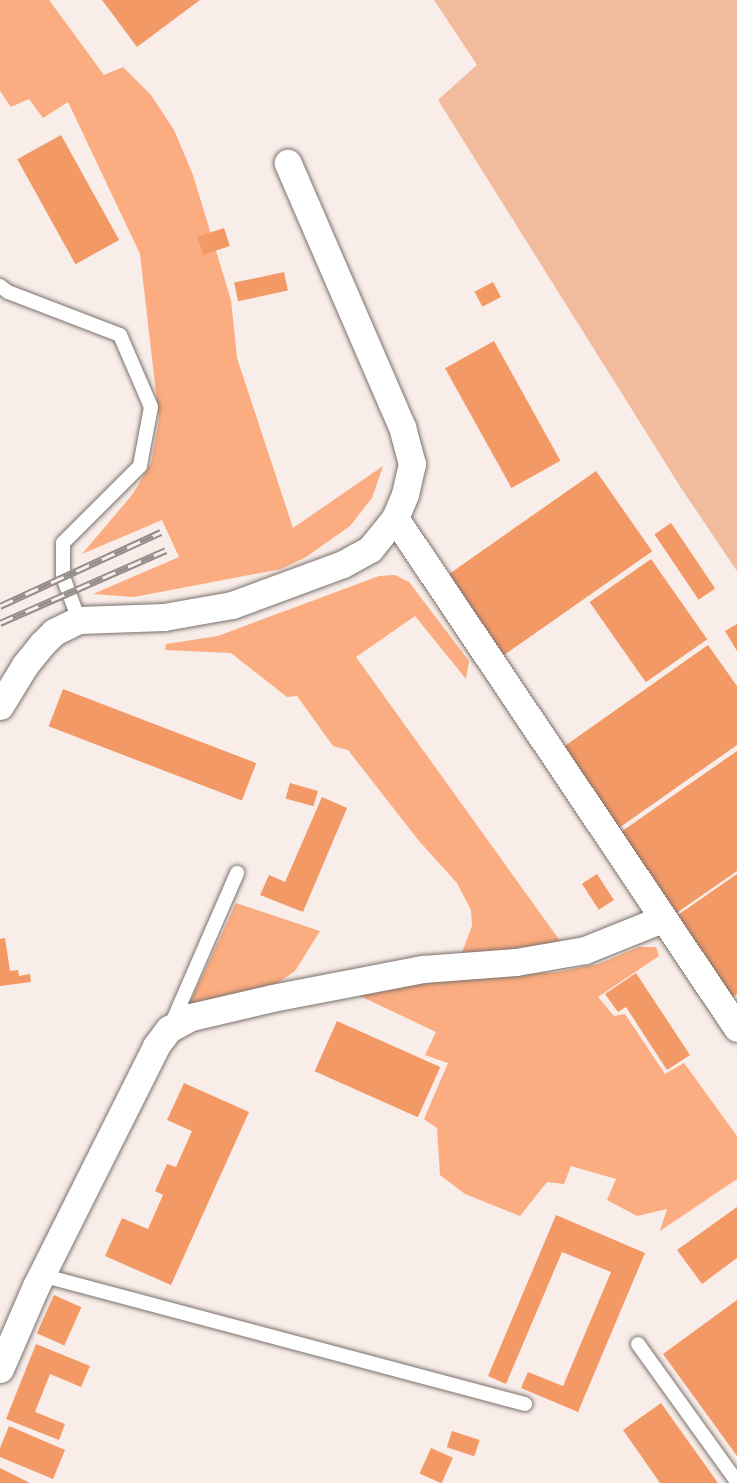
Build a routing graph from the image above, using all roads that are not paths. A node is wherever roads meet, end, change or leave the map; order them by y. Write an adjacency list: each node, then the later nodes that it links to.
1 (288, 163): 3 (street)
2 (0, 286): 4 (lane)
3 (395, 518): 4 (street); 7 (street)
4 (79, 620): 5 (street)
5 (0, 706)
6 (237, 873): 9 (lane)
7 (662, 919): 8 (street); 9 (street)
8 (737, 1028)
9 (169, 1029): 10 (street)
10 (41, 1275): 12 (street); 13 (lane)
11 (638, 1344): 14 (lane)
12 (0, 1369)
13 (525, 1404)
14 (737, 1482)

